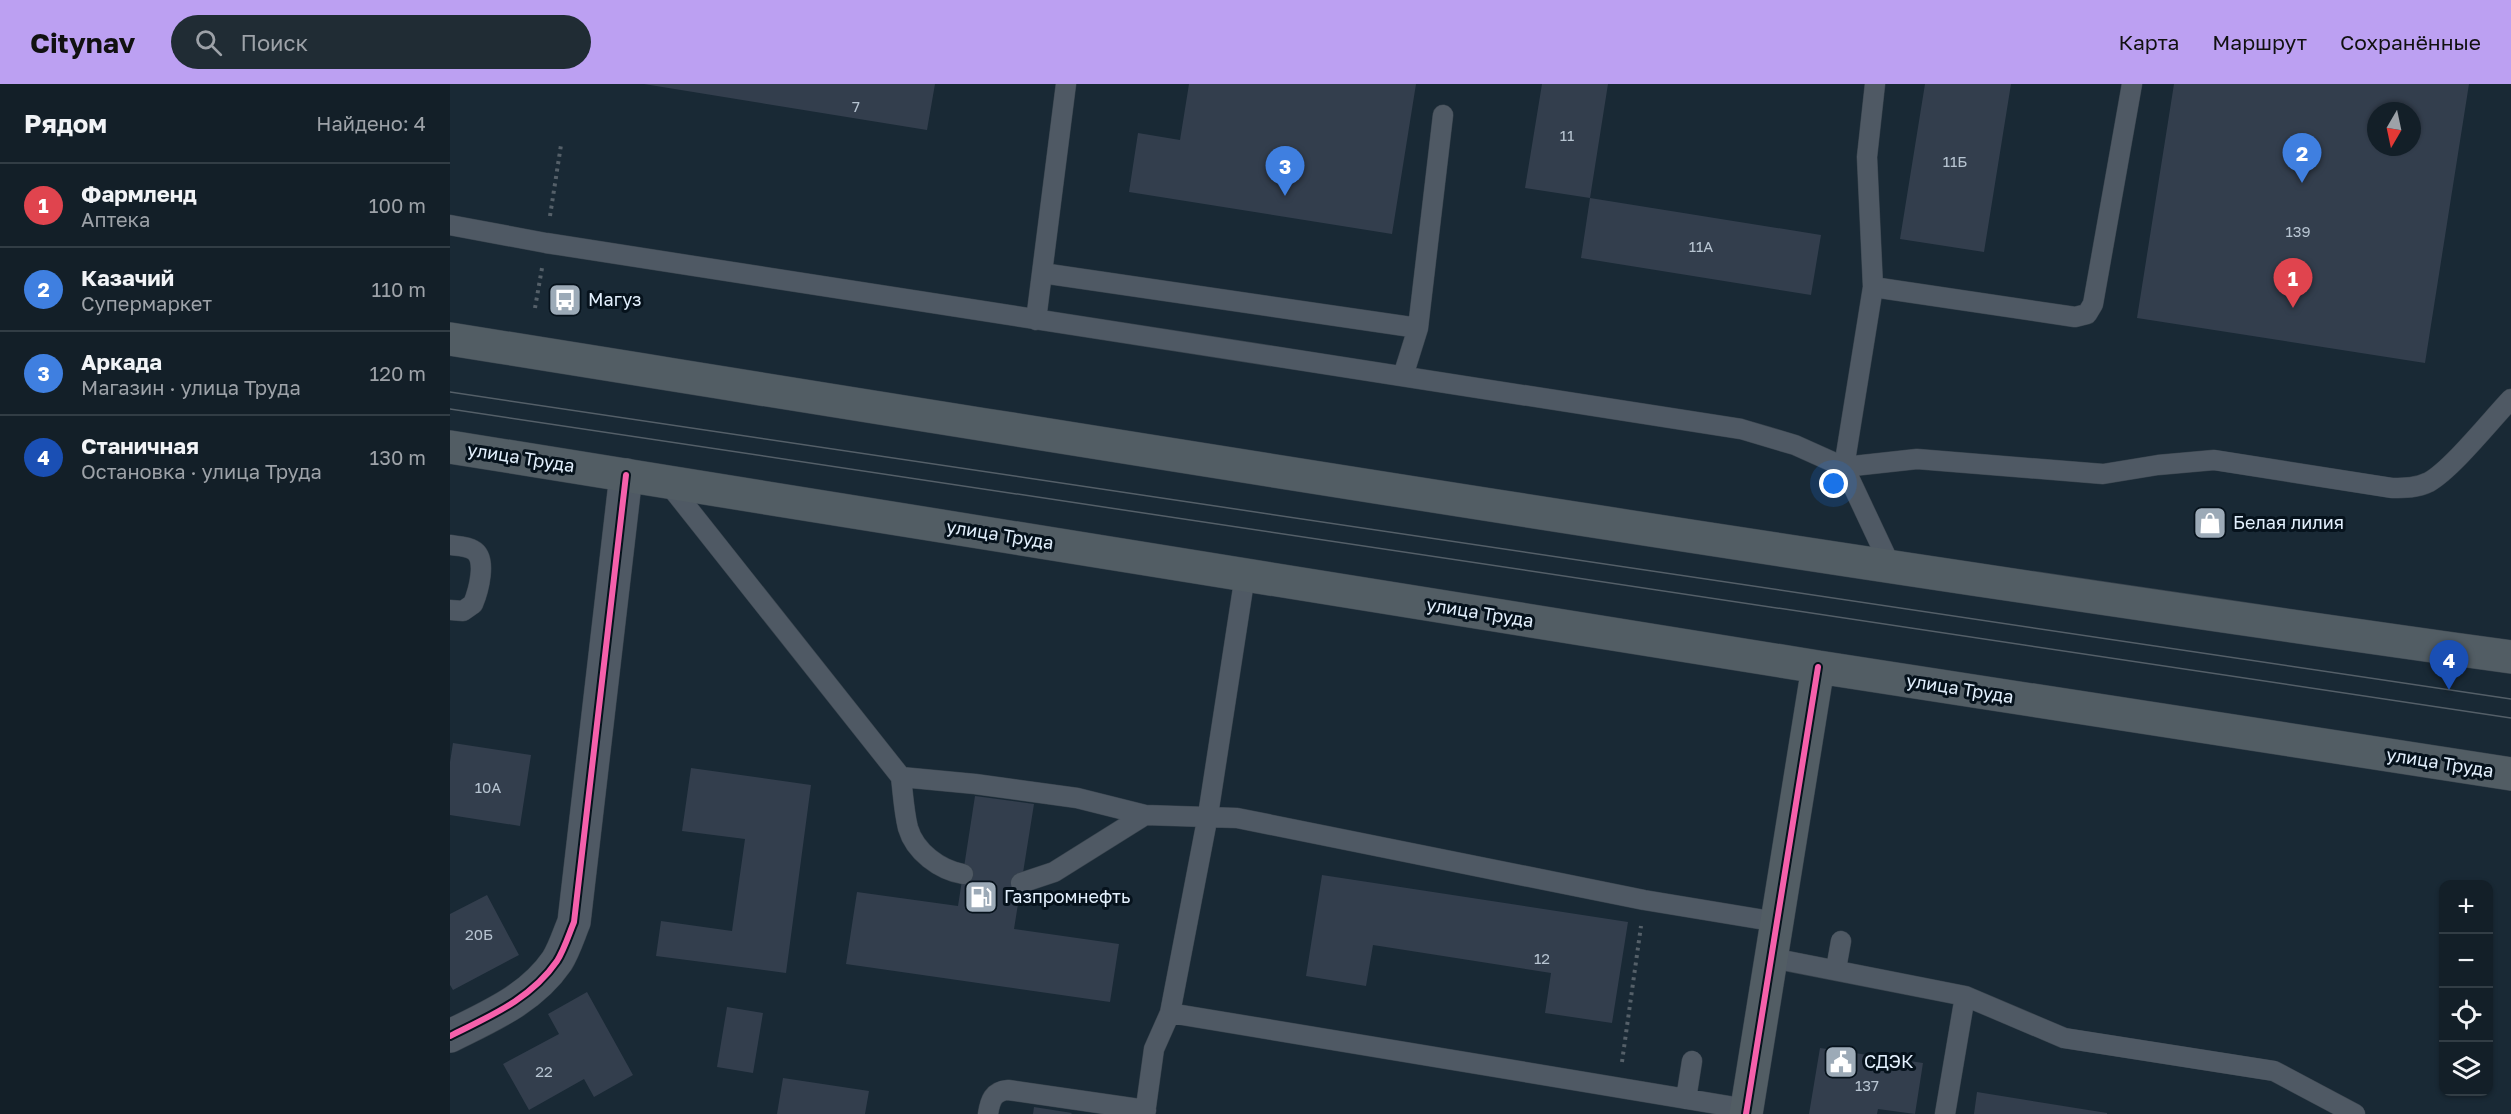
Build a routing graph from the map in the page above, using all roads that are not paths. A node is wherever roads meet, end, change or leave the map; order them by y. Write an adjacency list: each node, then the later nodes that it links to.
1 (1066, 84): 6 (lane)
2 (1875, 84): 7 (lane)
3 (2132, 84): 7 (lane)
4 (1443, 115): 9 (lane)
5 (450, 225): 8 (lane)
6 (1042, 273): 8 (lane); 9 (lane)
7 (1873, 287): 14 (lane)
8 (1036, 320): 11 (lane)
9 (1418, 328): 11 (lane)
10 (450, 339): 18 (main road)
11 (1403, 376): 14 (lane)
12 (2511, 399): 14 (lane)
13 (450, 447): 15 (main road, улица Труда)
14 (1844, 467): 18 (lane)
15 (626, 475): 16 (main road, улица Труда); 39 (street)
16 (667, 482): 19 (main road, улица Труда); 27 (lane)
17 (450, 545): 20 (lane)
18 (1891, 567): 22 (main road)
19 (1245, 575): 24 (main road, улица Труда); 30 (lane)
20 (450, 610)
21 (2511, 639): 22 (main road)
22 (2444, 648): 23 (main road)
23 (2511, 657)
24 (1818, 667): 25 (main road, улица Труда); 33 (main road)
25 (2460, 766): 26 (main road, улица Труда); 28 (main road)
26 (2511, 774)
27 (901, 777): 29 (lane); 31 (lane)
28 (2511, 797)
29 (1145, 815): 30 (lane); 32 (lane)
30 (1208, 815): 33 (lane); 38 (lane)
31 (963, 874)
32 (1022, 883)
33 (1777, 922): 35 (main road)
34 (1841, 941): 36 (lane)
35 (1772, 958): 36 (lane); 42 (main road)
36 (1836, 969): 37 (lane)
37 (1965, 996): 45 (lane); 46 (lane)
38 (1170, 1013): 41 (lane); 43 (lane)
39 (450, 1036)
40 (1692, 1061): 41 (lane)
41 (1686, 1099): 42 (lane)
42 (1747, 1111)
43 (1146, 1112): 44 (lane)
44 (988, 1114)
45 (1945, 1114)
46 (2355, 1114)

